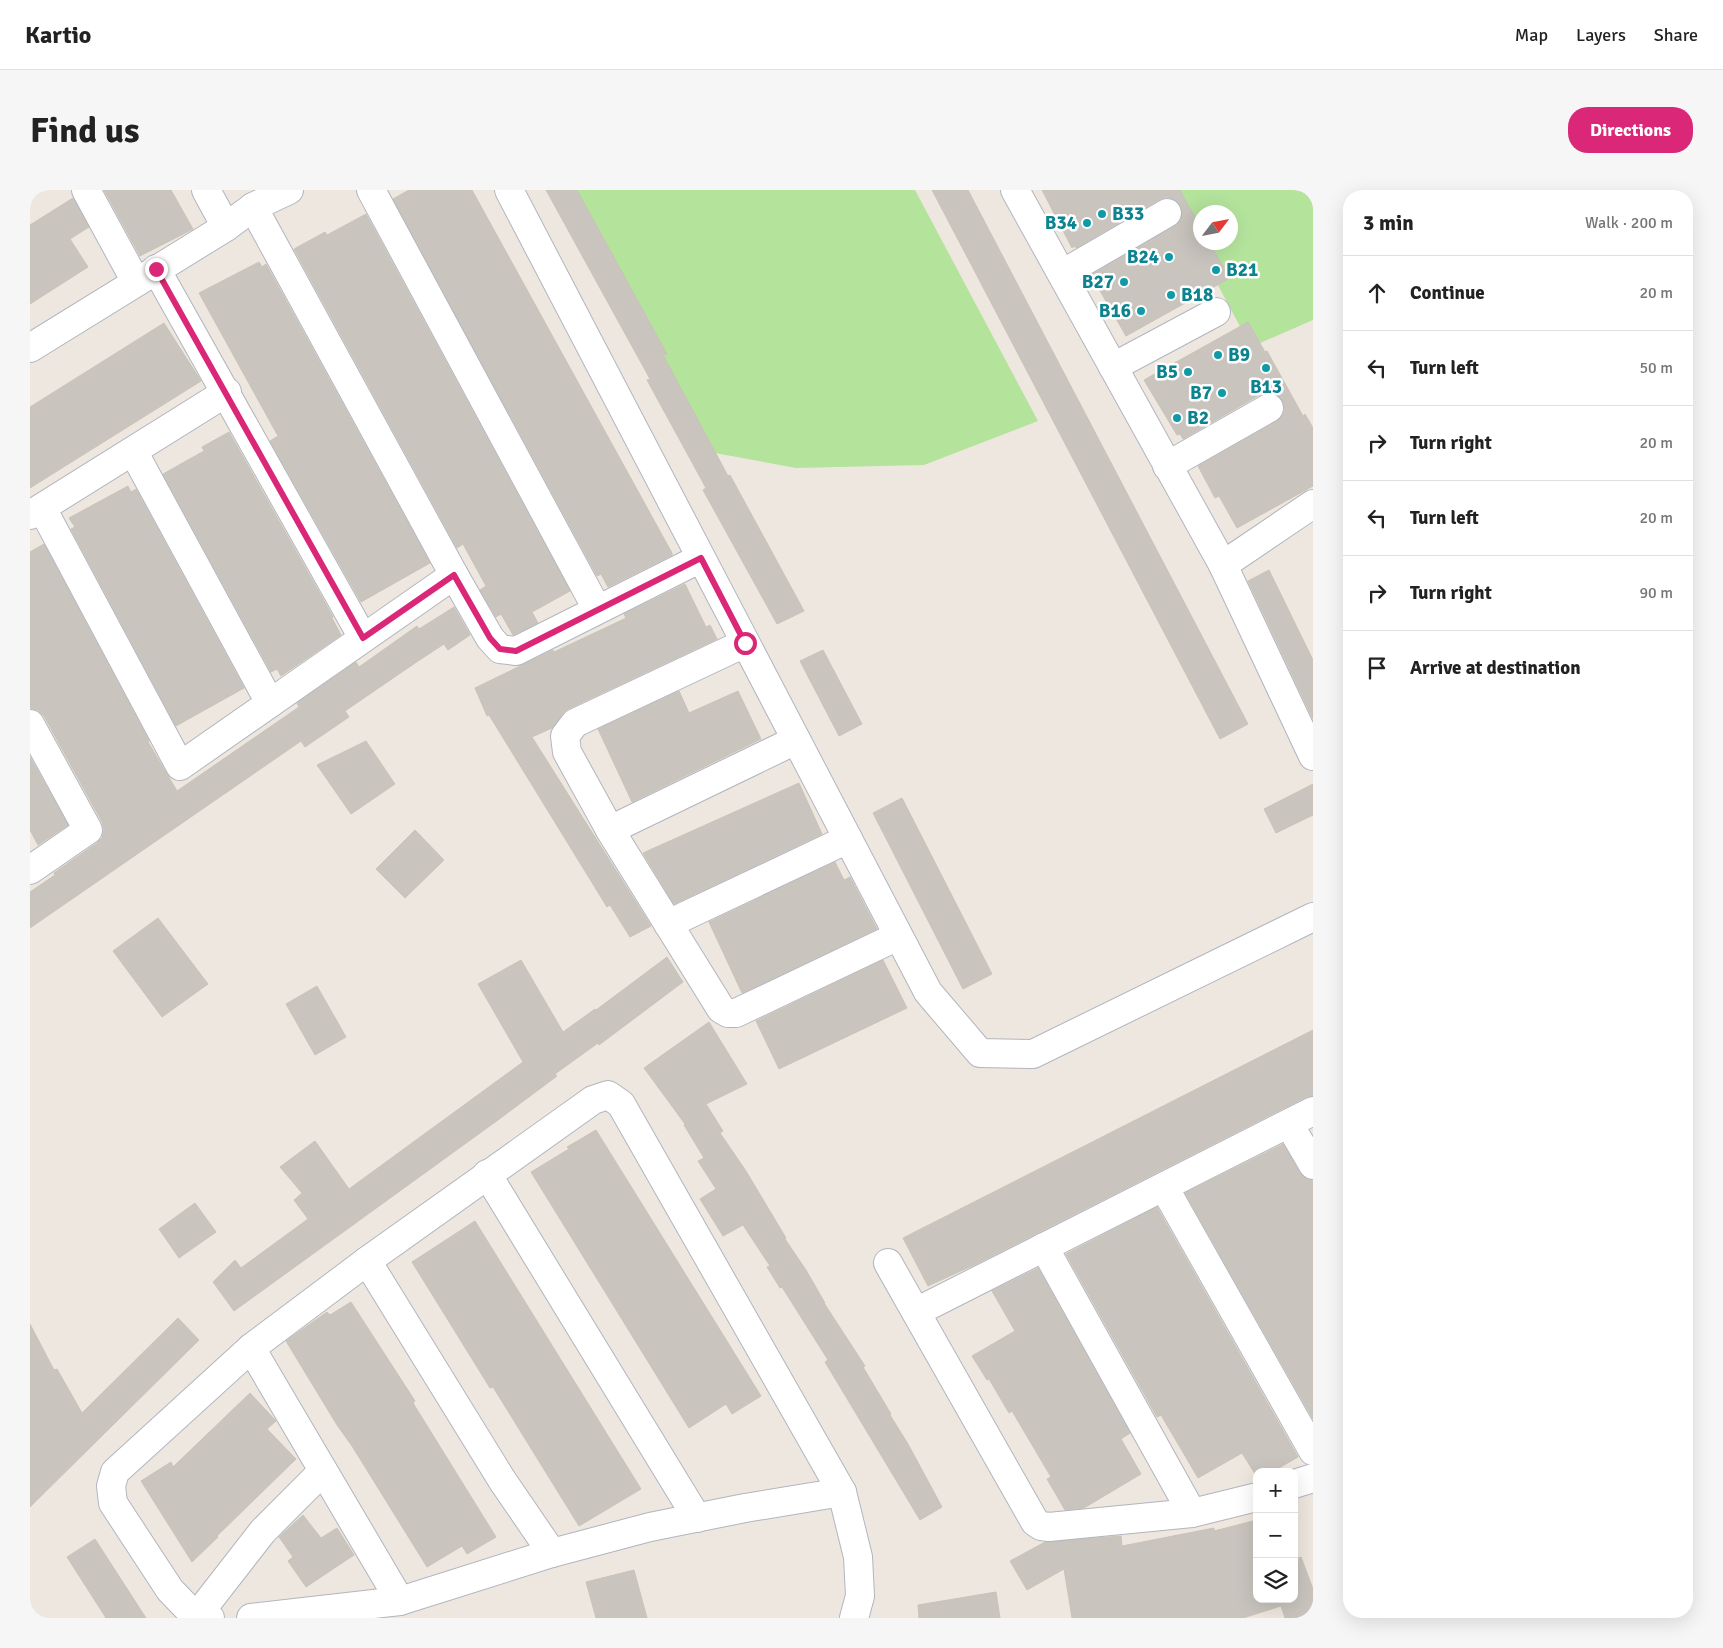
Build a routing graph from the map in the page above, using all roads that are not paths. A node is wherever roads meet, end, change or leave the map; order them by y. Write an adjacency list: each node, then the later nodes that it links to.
1 (86, 190): 11 (street)
2 (206, 190): 9 (street)
3 (290, 190): 7 (street)
4 (371, 190): 24 (street)
5 (510, 190): 21 (street)
6 (1015, 190): 10 (street)
7 (253, 207): 9 (street); 23 (street)
8 (1167, 213): 10 (street)
9 (226, 227): 11 (street)
10 (1062, 274): 14 (street)
11 (146, 275): 13 (street); 15 (street)
12 (1216, 312): 14 (street)
13 (30, 348)
14 (1112, 366): 18 (street)
15 (227, 392): 17 (street); 25 (street)
16 (1269, 408): 18 (street)
17 (133, 451): 20 (street); 27 (street)
18 (1167, 466): 22 (street)
19 (1313, 504): 22 (street)
20 (36, 512): 27 (street)
21 (701, 558): 24 (street); 26 (street)
22 (1223, 565): 30 (street)
23 (454, 575): 24 (street); 25 (street)
24 (597, 609)
25 (363, 638): 27 (street)
26 (745, 643): 29 (street); 31 (street)
27 (270, 703)
28 (30, 724): 33 (street)
29 (796, 740): 31 (street); 32 (street)
30 (1313, 756)
31 (610, 830): 35 (street)
32 (848, 839): 35 (street); 36 (street)
33 (30, 870)
34 (1313, 917): 36 (street)
35 (668, 924): 36 (street)
36 (898, 936)
37 (1313, 1111): 38 (street)
38 (1289, 1124): 39 (street); 41 (street)
39 (1313, 1165)
40 (487, 1174): 43 (street); 51 (street); 54 (street)
41 (1164, 1186): 42 (street); 47 (street)
42 (1044, 1247): 45 (street); 53 (street)
43 (367, 1261): 46 (street); 55 (street)
44 (888, 1263): 45 (street)
45 (916, 1312): 53 (street)
46 (251, 1348): 48 (street); 57 (street)
47 (1313, 1451)
48 (323, 1471): 56 (street); 57 (street)
49 (1313, 1478): 50 (street)
50 (1298, 1483)
51 (842, 1492): 54 (street); 59 (street)
52 (1253, 1498): 53 (street)
53 (1192, 1513)
54 (697, 1518): 55 (street)
55 (552, 1553): 56 (street)
56 (400, 1601): 58 (street)
57 (203, 1617)
58 (251, 1618)
59 (854, 1618)

